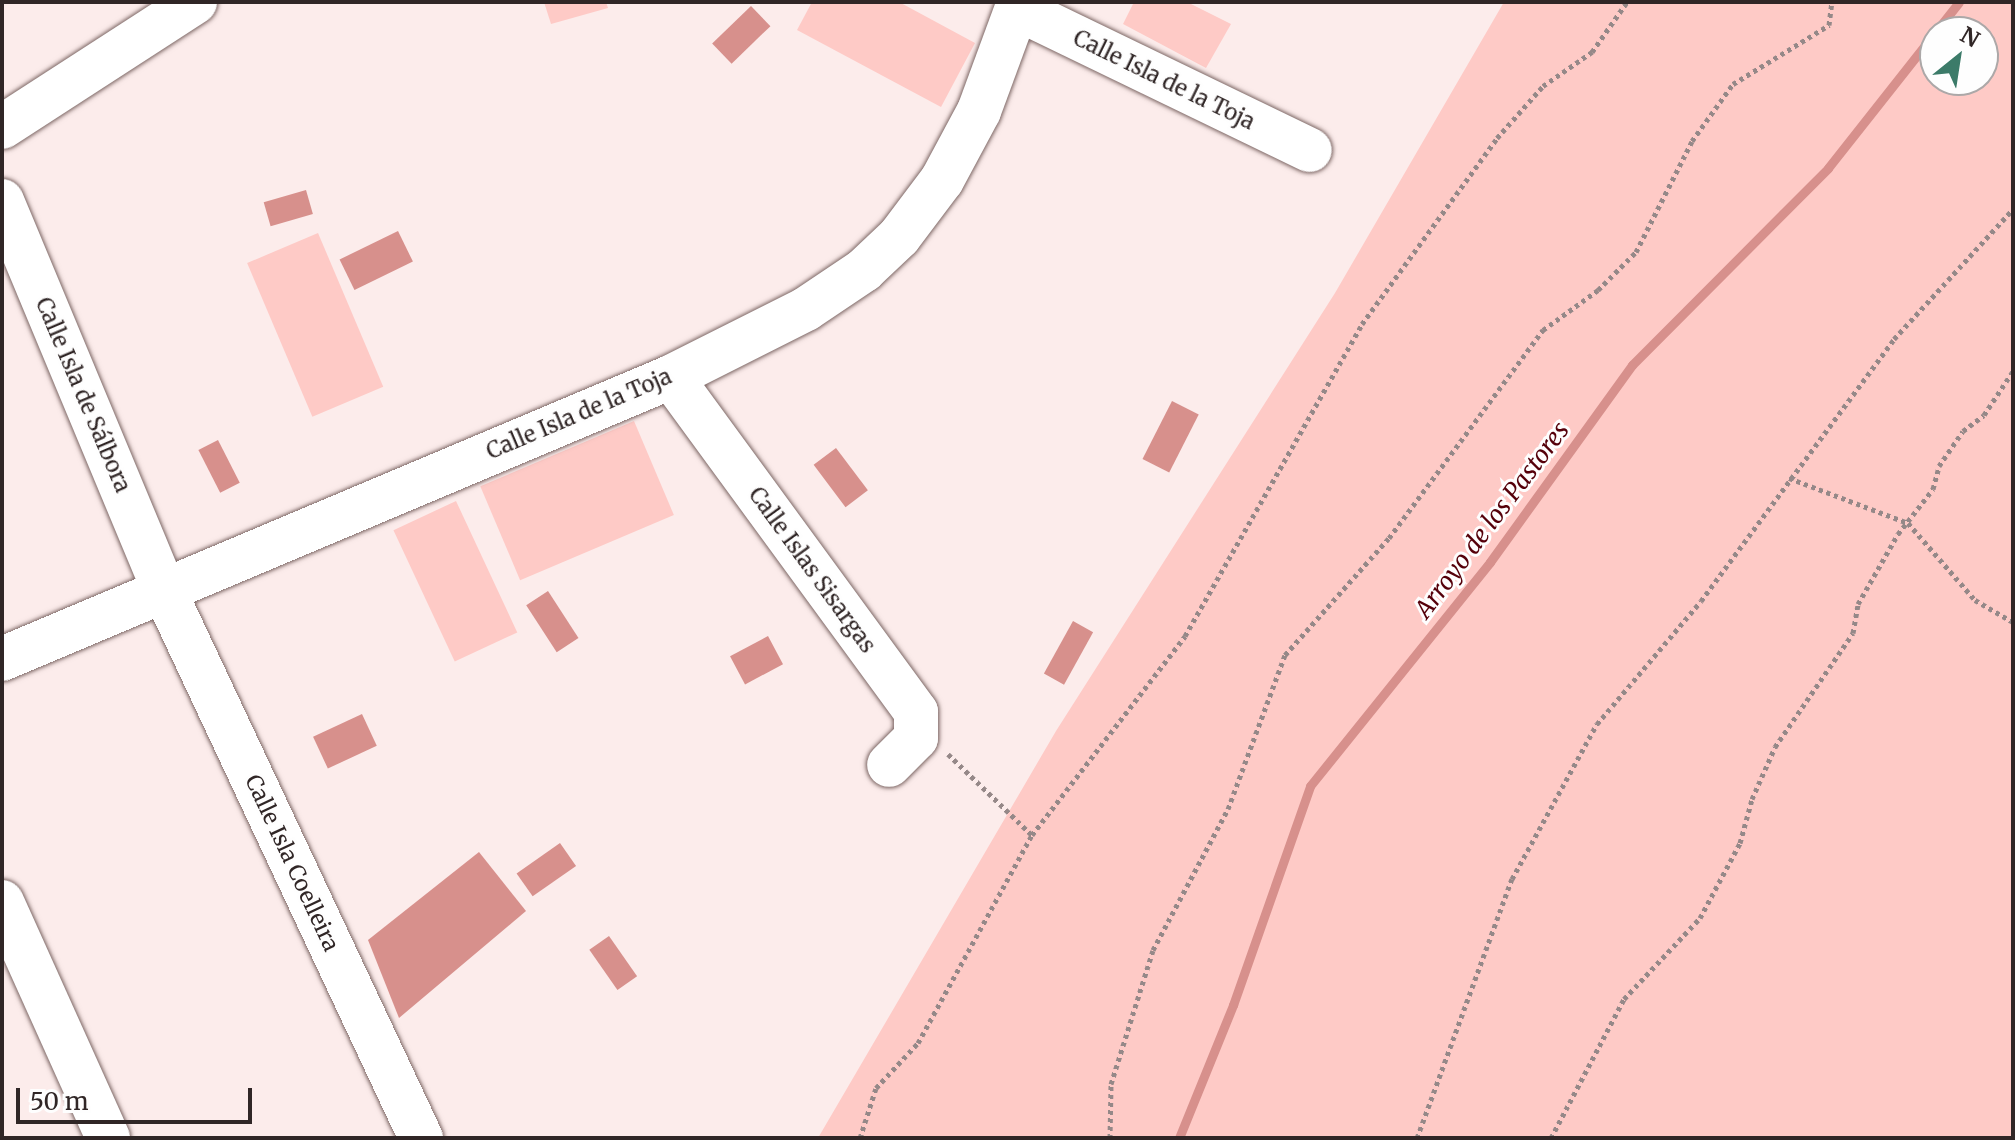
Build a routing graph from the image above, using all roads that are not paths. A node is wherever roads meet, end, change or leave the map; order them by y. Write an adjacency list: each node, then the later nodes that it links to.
1 (195, 2): 3 (street)
2 (1019, 6): 4 (street, Calle Isla de la Toja); 6 (street, Calle Isla de la Toja)
3 (2, 127)
4 (1310, 150)
5 (2, 201): 7 (street, Calle Isla de Sálbora)
6 (671, 377): 7 (street, Calle Isla de la Toja); 9 (street, Calle Islas Sisargas)
7 (163, 588): 8 (street, Calle Isla de la Toja); 12 (street, Calle Isla Coelleira)
8 (2, 659)
9 (889, 765)
10 (2, 902): 11 (street)
11 (108, 1138)
12 (421, 1138)

